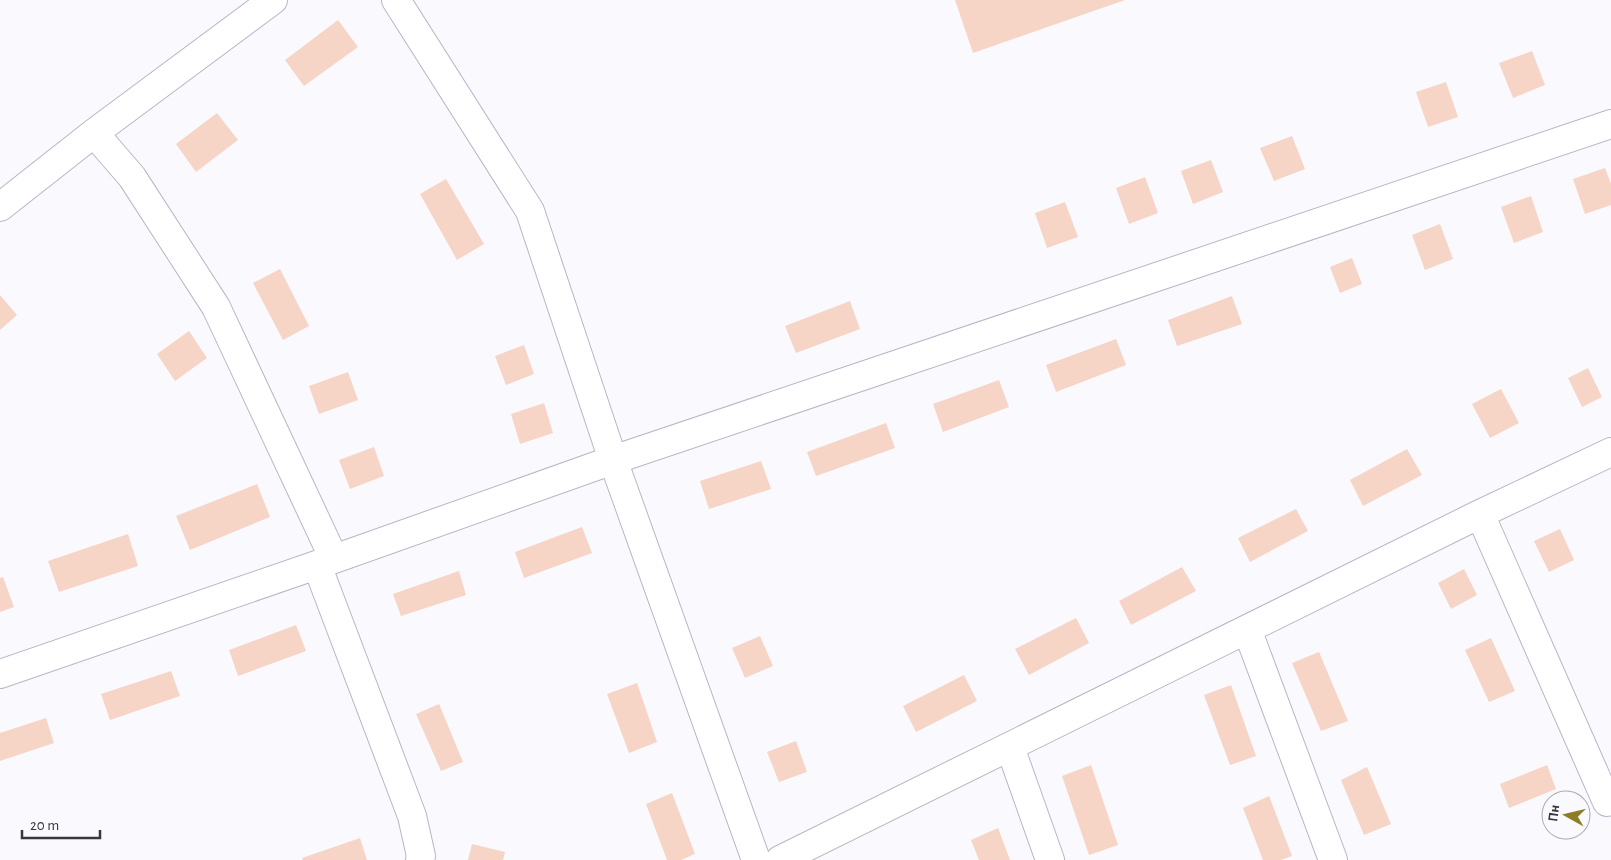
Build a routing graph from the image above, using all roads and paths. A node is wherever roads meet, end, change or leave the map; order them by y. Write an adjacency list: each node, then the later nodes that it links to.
1 (273, 0): 4 (street)
2 (396, 0): 7 (street)
3 (1611, 124): 7 (street)
4 (94, 133): 5 (street); 9 (street)
5 (0, 208)
6 (1611, 452): 8 (street)
7 (613, 460): 9 (street); 15 (street)
8 (1480, 514): 10 (street); 13 (street)
9 (326, 562): 11 (street); 14 (street)
10 (1247, 629): 12 (street); 18 (street)
11 (0, 674)
12 (1010, 746): 16 (street); 17 (street)
13 (1611, 801)
14 (420, 860)
15 (756, 860)
16 (780, 860)
17 (1050, 860)
18 (1333, 860)

